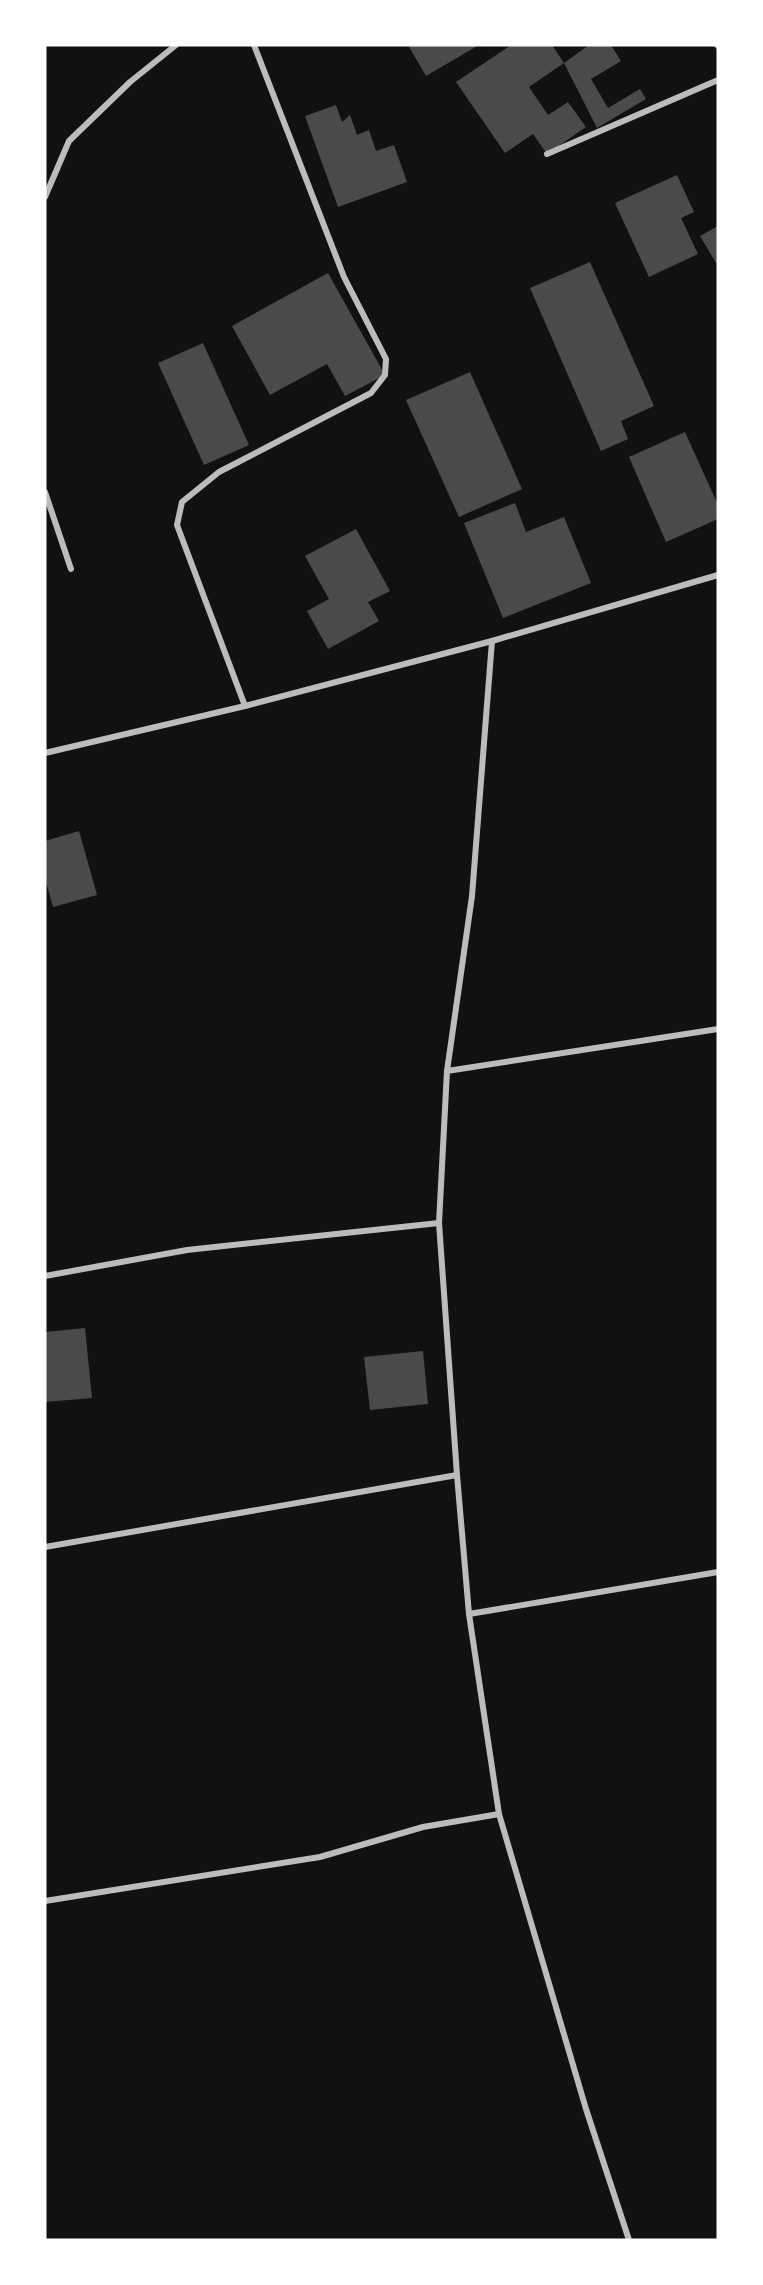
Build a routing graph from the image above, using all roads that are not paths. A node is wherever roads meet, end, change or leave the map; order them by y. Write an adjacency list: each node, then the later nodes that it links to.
1 (176, 45): 5 (street)
2 (254, 45): 10 (street)
3 (718, 80): 4 (street)
4 (547, 154)
5 (45, 197)
6 (45, 492): 7 (street)
7 (71, 569)
8 (718, 575): 9 (street)
9 (492, 641): 10 (street); 13 (street)
10 (245, 705): 11 (street)
11 (45, 753)
12 (718, 1029): 13 (street)
13 (447, 1071): 14 (street)
14 (439, 1223): 15 (street); 16 (street)
15 (45, 1275)
16 (457, 1475): 17 (street); 19 (street)
17 (45, 1547)
18 (718, 1572): 19 (street)
19 (470, 1614): 20 (street)
20 (499, 1814): 21 (street); 22 (street)
21 (45, 1901)
22 (629, 2240)

